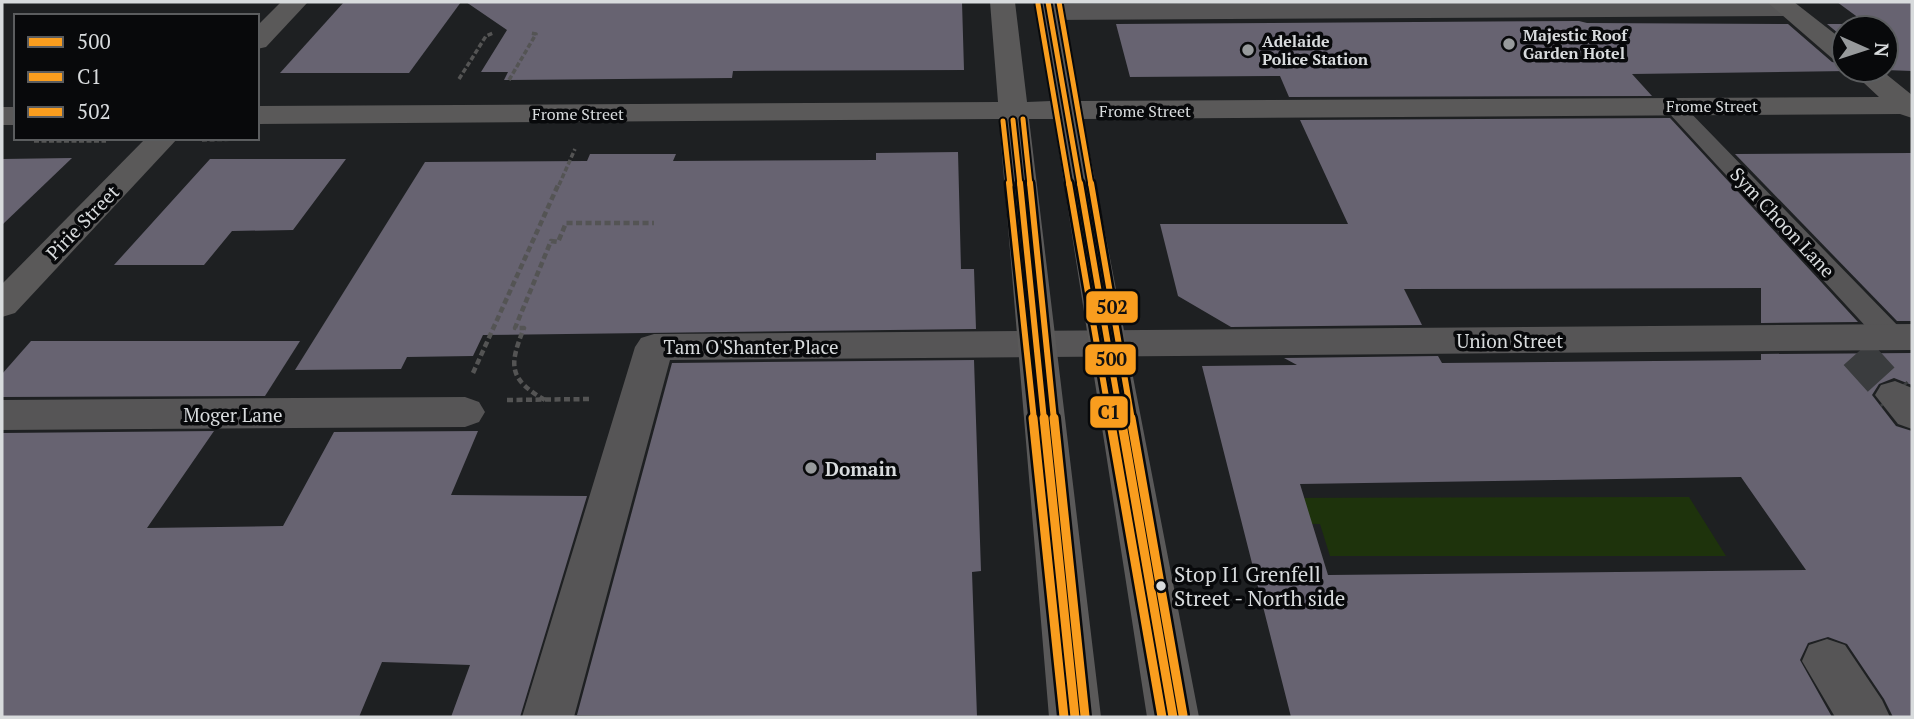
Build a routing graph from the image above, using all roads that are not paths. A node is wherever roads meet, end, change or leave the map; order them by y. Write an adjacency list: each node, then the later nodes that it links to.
1 (295, 2): 6 (street)
2 (1002, 2): 12 (street)
3 (1783, 5): 4 (street); 7 (street)
4 (1536, 6): 5 (street)
5 (1049, 7): 11 (street)
6 (259, 39)
7 (1830, 43)
8 (1882, 84): 9 (street)
9 (1911, 106): 10 (street, Frome Street)
10 (1674, 107): 11 (street, Frome Street); 16 (lane, Sym Choon Lane)
11 (1067, 112): 12 (street, Frome Street); 18 (street)
12 (1012, 113): 13 (street, Frome Street); 17 (street)
13 (259, 115)
14 (161, 140): 15 (street, Pirie Street)
15 (2, 305)
16 (1902, 337): 18 (street, Union Street)
17 (1036, 344): 18 (street, Tam O'Shanter Place); 22 (street, Tam O'Shanter Place); 23 (street)
18 (1107, 344): 24 (street)
19 (465, 412): 20 (street, Moger Lane)
20 (2, 415)
21 (1827, 661): 25 (street)
22 (548, 717)
23 (1075, 717)
24 (1173, 717)
25 (1864, 717)

